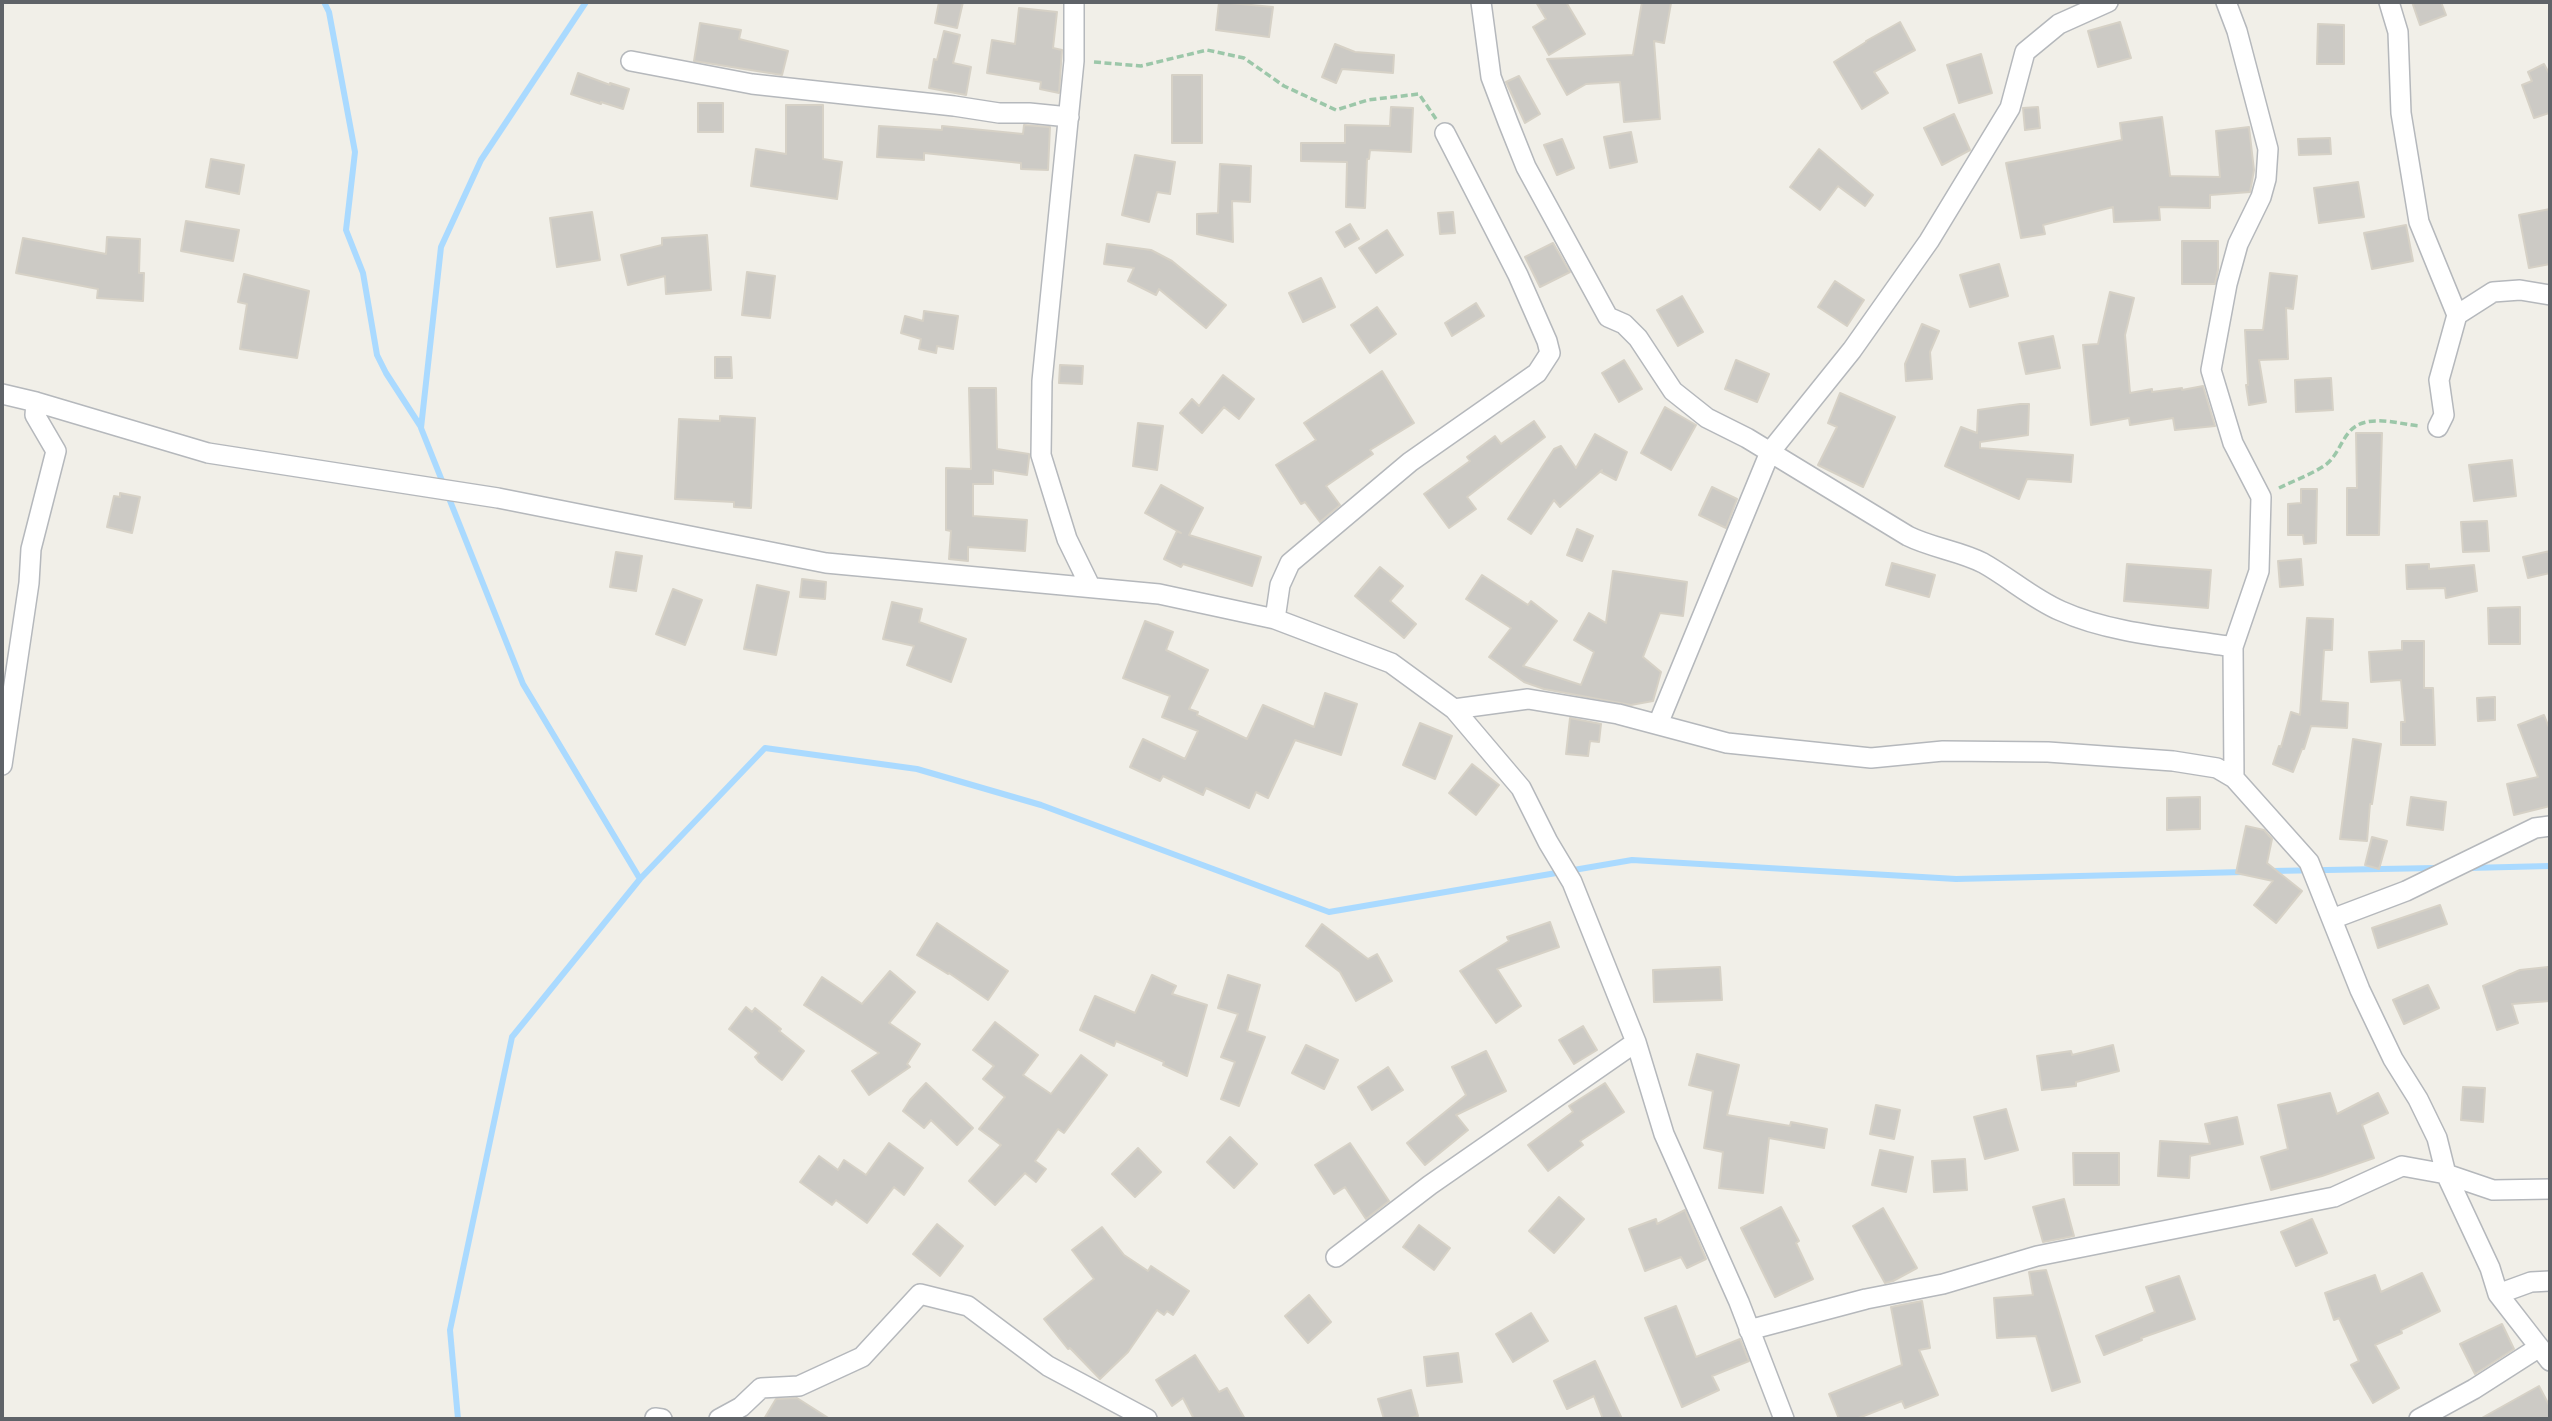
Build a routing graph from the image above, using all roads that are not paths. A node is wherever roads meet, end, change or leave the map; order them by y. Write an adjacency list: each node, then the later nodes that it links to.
1 (1074, 2): 7 (street)
2 (1481, 2): 14 (street)
3 (2108, 2): 14 (street)
4 (2226, 2): 17 (street)
5 (2389, 2): 10 (street)
6 (631, 61): 7 (street)
7 (1069, 117): 15 (street)
8 (1445, 133): 16 (street)
9 (2550, 295): 10 (street)
10 (2457, 315): 13 (street)
11 (2, 394): 12 (street)
12 (36, 402): 15 (street); 20 (street)
13 (2438, 427)
14 (1770, 452): 17 (street); 19 (street)
15 (1090, 586): 16 (street)
16 (1275, 619): 18 (street)
17 (2234, 647): 21 (street)
18 (1454, 709): 19 (street); 24 (street)
19 (1658, 724): 21 (street)
20 (2, 765)
21 (2234, 778): 23 (street)
22 (2550, 826): 23 (street)
23 (2332, 919): 25 (street)
24 (1636, 1042): 27 (street); 30 (street)
25 (2446, 1174): 26 (street); 29 (street); 30 (street)
26 (2550, 1189)
27 (1336, 1256)
28 (2550, 1281): 29 (street)
29 (2498, 1294): 31 (street)
30 (1749, 1330): 34 (street)
31 (2544, 1355): 35 (street)
32 (719, 1419): 33 (street)
33 (1147, 1419)
34 (1784, 1419)
35 (2419, 1419)

